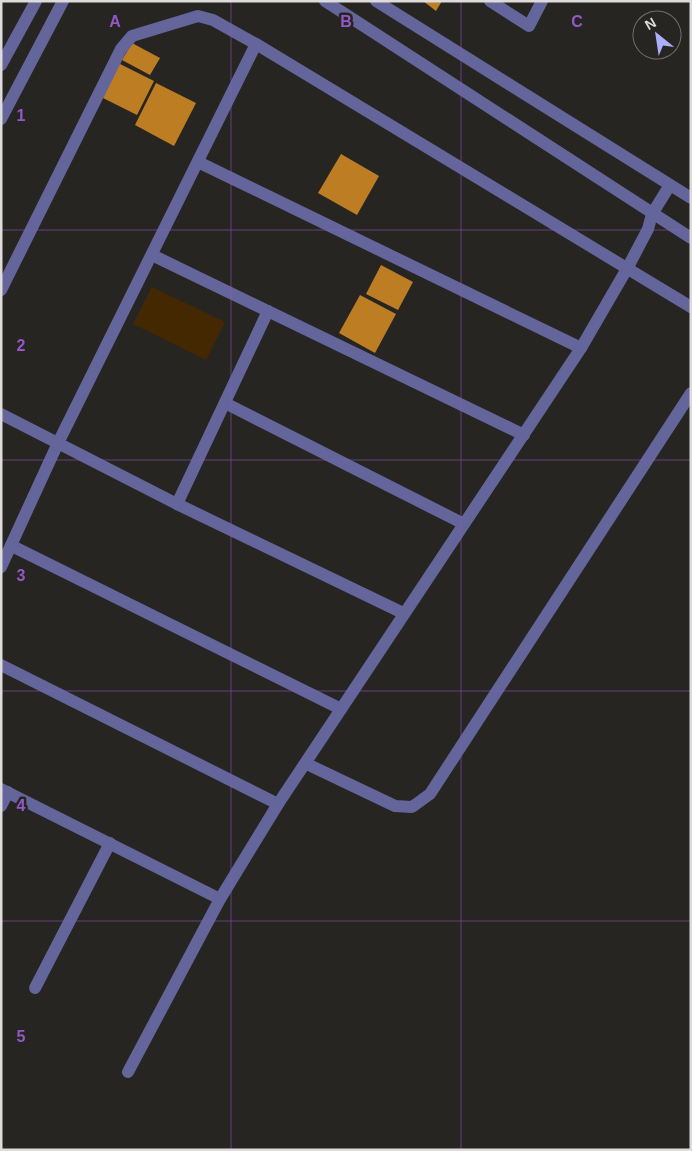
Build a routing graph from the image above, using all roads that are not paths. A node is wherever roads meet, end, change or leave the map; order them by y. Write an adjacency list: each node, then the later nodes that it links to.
1 (36, 1): 8 (street)
2 (63, 1): 9 (street)
3 (325, 1): 13 (street)
4 (376, 1): 11 (street)
5 (490, 1): 6 (street)
6 (542, 1)
7 (256, 44): 10 (street); 16 (street); 17 (street)
8 (1, 65)
9 (1, 119)
10 (198, 162): 15 (street); 20 (street)
11 (670, 185): 12 (street); 13 (street)
12 (691, 198)
13 (652, 214): 14 (street); 16 (street)
14 (691, 238)
15 (152, 255): 19 (street); 25 (street)
16 (628, 267): 18 (street); 20 (street)
17 (1, 290)
18 (691, 307)
19 (268, 311): 22 (street); 24 (street)
20 (581, 348): 24 (street)
21 (691, 393): 33 (street)
22 (225, 403): 26 (street); 27 (street)
23 (1, 414): 25 (street)
24 (524, 434): 27 (street)
25 (58, 443): 26 (street); 28 (street)
26 (177, 504): 30 (street)
27 (464, 524): 30 (street)
28 (12, 546): 29 (street); 32 (street)
29 (1, 567)
30 (403, 613): 32 (street)
31 (1, 665): 35 (street)
32 (341, 709): 33 (street)
33 (306, 764): 35 (street)
34 (4, 791): 36 (street); 37 (street)
35 (278, 804): 38 (street)
36 (1, 806)
37 (110, 843): 38 (street); 39 (street)
38 (220, 899): 40 (street)
39 (35, 988)
40 (128, 1072)

